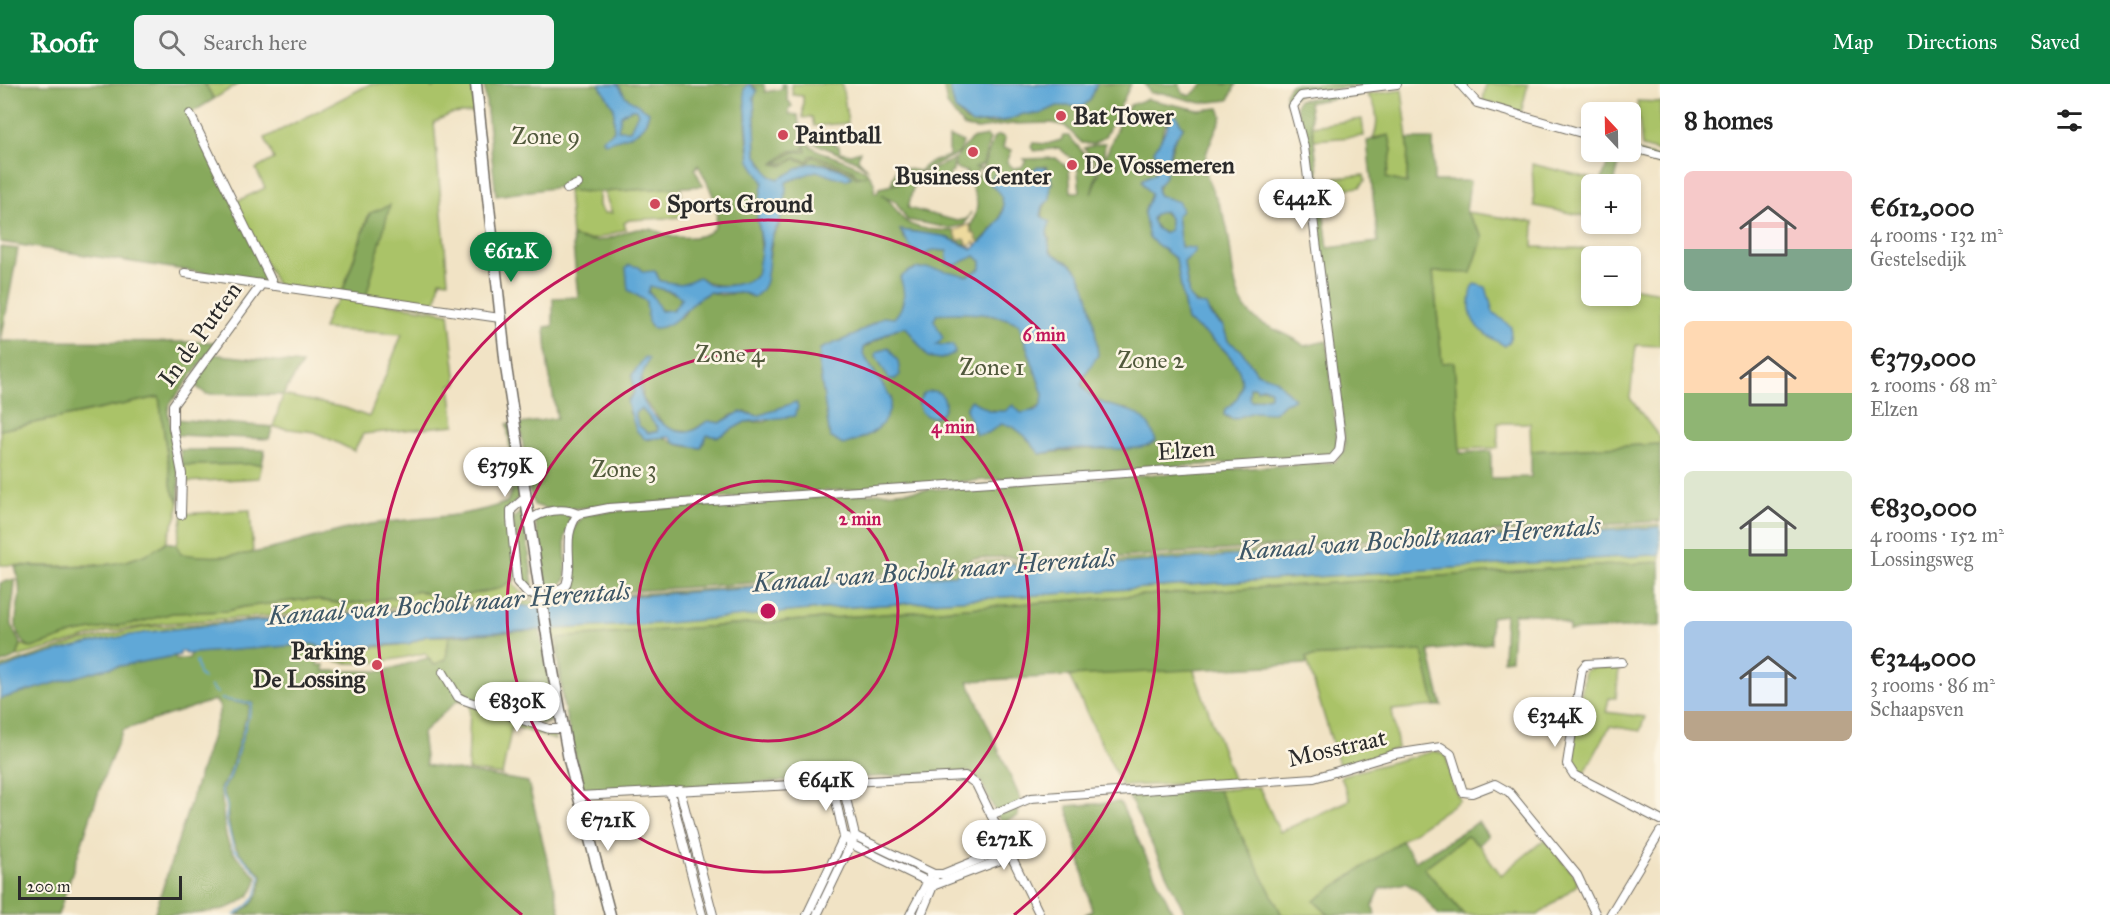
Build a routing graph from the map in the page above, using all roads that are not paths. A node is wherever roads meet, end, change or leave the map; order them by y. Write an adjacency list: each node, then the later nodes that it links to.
1 (476, 84): 13 (main road)
2 (1393, 84): 18 (street, Elzen)
3 (1461, 84): 5 (street)
4 (189, 114): 12 (street, In de Putten)
5 (1581, 133)
6 (1641, 150): 7 (street)
7 (1660, 155)
8 (578, 184): 9 (street)
9 (567, 189)
10 (185, 273): 11 (street, In de Putten)
11 (261, 285): 12 (street, In de Putten); 16 (street, In de Putten)
12 (274, 286): 13 (street, In de Putten)
13 (500, 318): 14 (main road)
14 (527, 508): 15 (street, Elzen); 15 (street, Elzen); 17 (street, Elzen); 17 (street, Elzen); 21 (main road, bridge)
15 (546, 512): 18 (street, Elzen)
16 (181, 514)
17 (511, 514): 18 (street)
18 (578, 514)
19 (1622, 662): 28 (street)
20 (443, 672): 21 (street)
21 (562, 729): 26 (main road)
22 (842, 782): 23 (street); 27 (street); 30 (street)
23 (832, 783): 24 (street); 31 (street)
24 (680, 790): 25 (street); 38 (street)
25 (670, 791): 26 (street); 37 (street)
26 (579, 796): 36 (main road)
27 (991, 815): 33 (street); 44 (street, Mosstraat)
28 (1660, 820)
29 (1660, 832): 45 (street)
30 (855, 836): 31 (street); 32 (street); 34 (street)
31 (844, 837): 32 (street); 39 (street)
32 (851, 844): 35 (street); 40 (street)
33 (1009, 852): 34 (street); 35 (street); 43 (street)
34 (934, 874): 35 (street)
35 (931, 883): 41 (street); 42 (street)
36 (610, 915)
37 (702, 915)
38 (713, 915)
39 (807, 915)
40 (817, 915)
41 (910, 915)
42 (921, 915)
43 (1040, 915)
44 (1596, 915)
45 (1611, 915)

